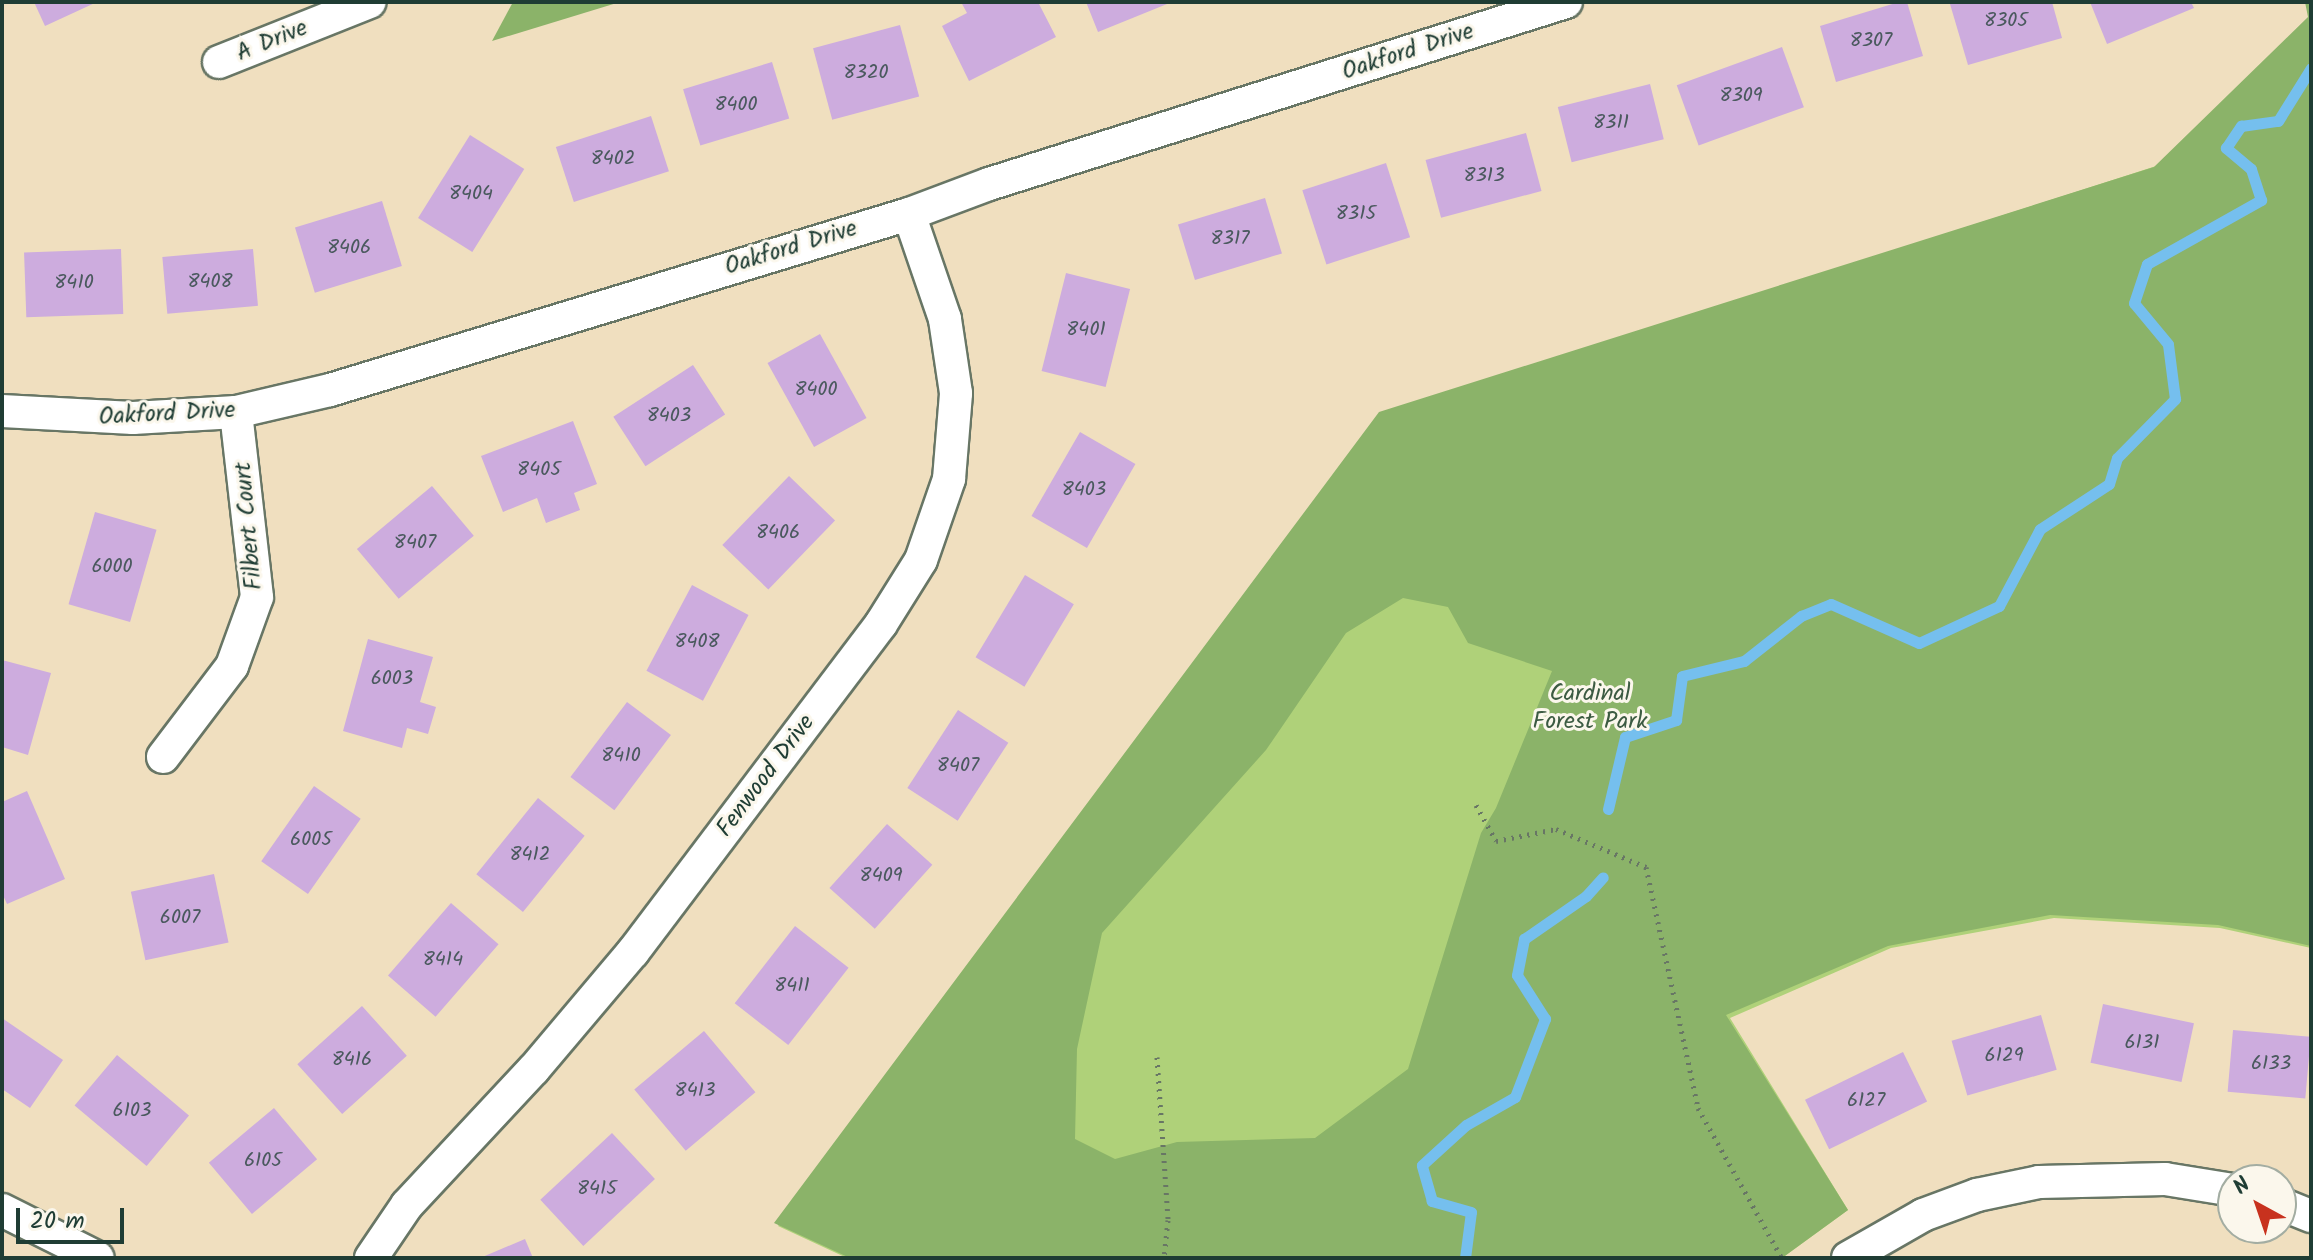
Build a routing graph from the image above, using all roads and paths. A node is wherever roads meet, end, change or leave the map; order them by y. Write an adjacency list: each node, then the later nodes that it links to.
1 (370, 2): 3 (street, A Drive)
2 (1566, 2): 4 (street, Oakford Drive)
3 (219, 62)
4 (909, 214): 6 (street, Oakford Drive); 14 (street, Fenwood Drive)
5 (2, 411): 6 (street, Oakford Drive)
6 (236, 412): 7 (street, Filbert Court)
7 (163, 757)
8 (1476, 805): 12 (path)
9 (1157, 1057): 15 (path)
10 (2217, 1187): 17 (street)
11 (2, 1210): 13 (street)
12 (1780, 1255): 16 (path)
13 (98, 1258)
14 (371, 1258)
15 (1164, 1258)
16 (1769, 1258)
17 (1848, 1258)

